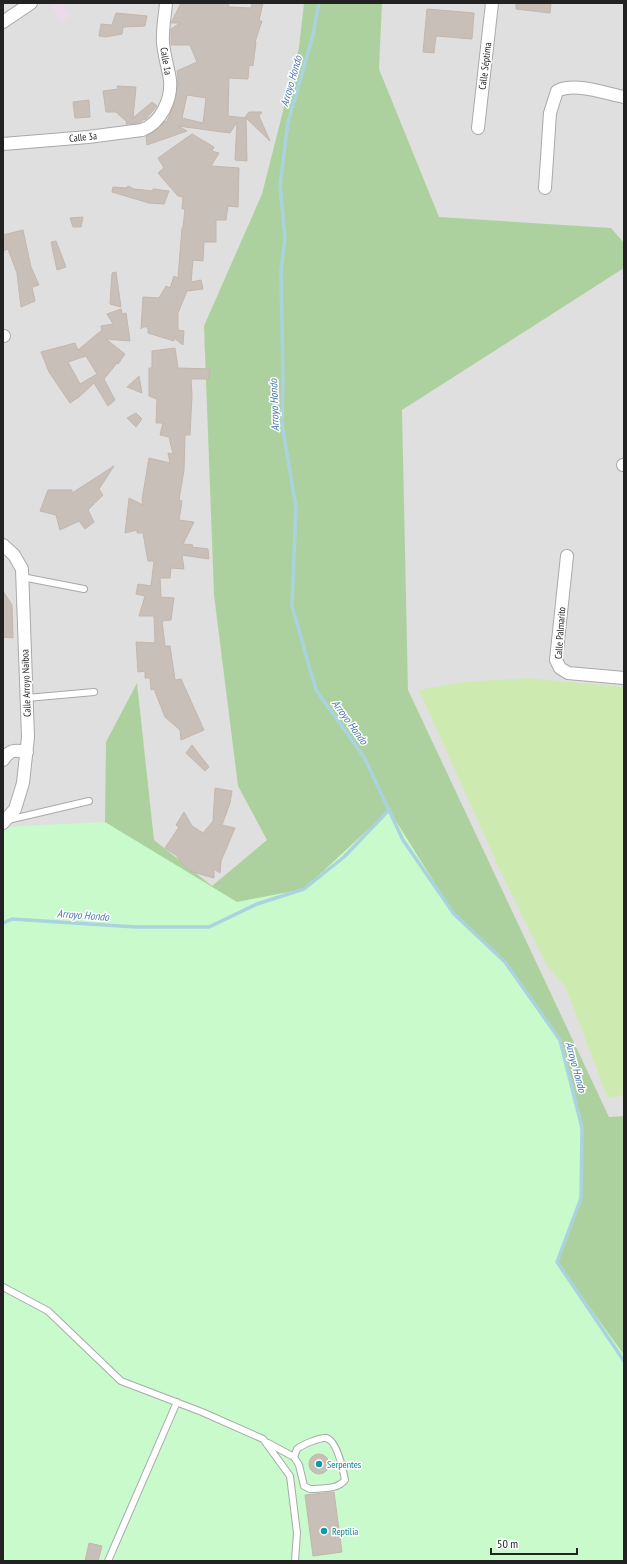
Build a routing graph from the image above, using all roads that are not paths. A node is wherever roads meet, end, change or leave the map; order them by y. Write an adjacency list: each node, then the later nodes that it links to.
1 (31, 3): 4 (street)
2 (166, 3): 6 (street, Calle 1a)
3 (492, 3): 7 (street, Calle Séptima)
4 (3, 22)
5 (624, 97): 9 (street)
6 (159, 117): 8 (street, Calle 3a)
7 (478, 128)
8 (3, 144)
9 (545, 188)
10 (3, 545): 12 (street, Calle Arroyo Naiboa)
11 (567, 556): 14 (street, Calle Palmarito)
12 (22, 577): 13 (lane); 16 (street, Calle Arroyo Naiboa)
13 (84, 589)
14 (624, 678)
15 (94, 692): 16 (lane)
16 (27, 698): 17 (street, Calle Arroyo Naiboa)
17 (27, 752): 18 (street); 20 (street, Calle Arroyo Naiboa)
18 (3, 760)
19 (89, 802): 20 (lane)
20 (4, 822)
21 (3, 1287): 22 (lane)
22 (177, 1402): 23 (lane); 25 (lane)
23 (265, 1441): 24 (lane); 26 (lane)
24 (294, 1457): 24 (lane)
25 (108, 1561)
26 (295, 1561)

